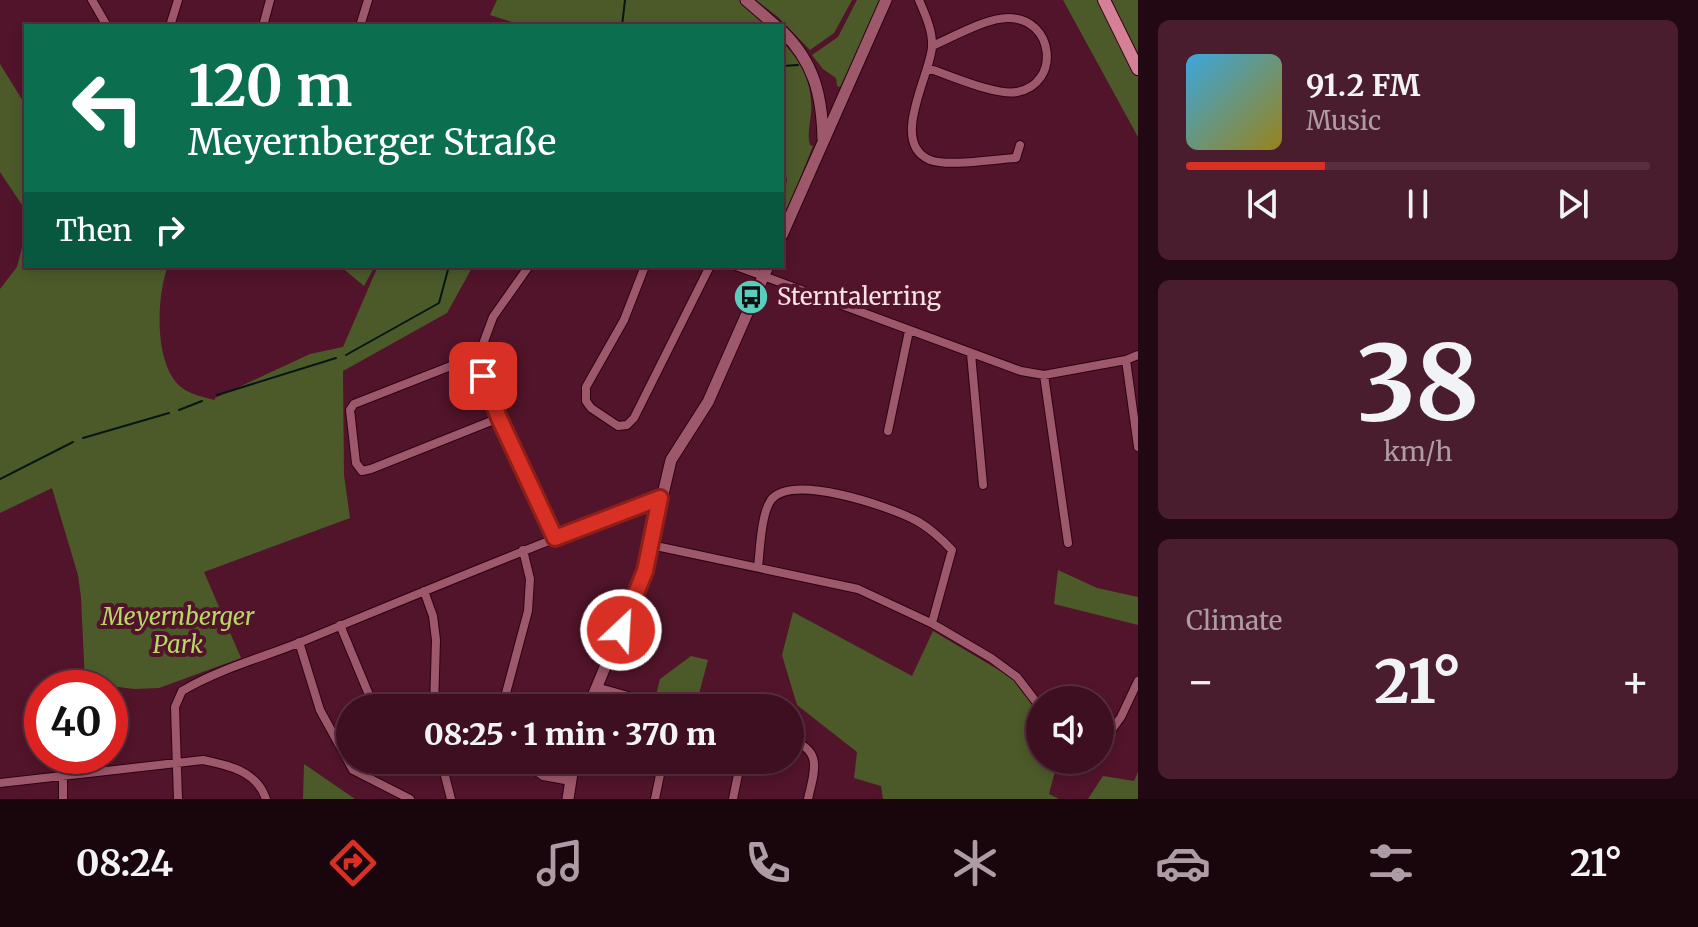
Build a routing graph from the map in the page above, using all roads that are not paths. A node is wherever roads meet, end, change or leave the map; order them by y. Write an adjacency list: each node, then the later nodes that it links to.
1 (92, 0): 9 (street)
2 (178, 0): 10 (street)
3 (270, 0): 11 (street)
4 (368, 0): 12 (street)
5 (746, 0): 13 (street)
6 (886, 0): 19 (street)
7 (919, 0): 15 (street)
8 (1104, 0): 17 (main road)
9 (106, 24)
10 (171, 24)
11 (264, 24)
12 (361, 24)
13 (774, 24)
14 (784, 33): 18 (street)
15 (932, 46): 16 (street); 16 (street)
16 (927, 68): 21 (street)
17 (1138, 69)
18 (819, 92): 19 (street); 20 (street)
19 (842, 100): 20 (street)
20 (823, 143): 22 (street)
21 (1020, 145)
22 (784, 231)
23 (528, 268): 29 (street)
24 (644, 268): 25 (street)
25 (709, 268)
26 (766, 271): 27 (street); 37 (street)
27 (909, 331): 28 (street); 34 (street)
28 (971, 354): 32 (street); 36 (street)
29 (479, 355): 33 (street); 33 (street)
30 (1138, 355): 31 (street)
31 (1126, 360): 32 (street); 35 (street)
32 (1044, 375): 39 (street)
33 (499, 418): 38 (street)
34 (888, 431)
35 (1138, 447)
36 (983, 485)
37 (660, 498): 38 (street); 40 (street)
38 (555, 538): 41 (street)
39 (1068, 543)
40 (651, 545): 42 (street); 48 (street)
41 (523, 550): 43 (street); 52 (street)
42 (758, 567): 44 (street); 44 (street)
43 (424, 591): 45 (street); 51 (street)
44 (932, 623): 49 (street)
45 (340, 625): 46 (street); 50 (street)
46 (299, 642): 57 (street); 69 (street)
47 (1138, 681): 55 (street)
48 (596, 687): 53 (street); 54 (street)
49 (1026, 689)
50 (369, 694)
51 (434, 694)
52 (506, 694)
53 (593, 694)
54 (621, 694)
55 (1114, 727)
56 (804, 747): 74 (street)
57 (179, 762): 63 (street); 67 (street); 68 (street)
58 (445, 774): 70 (street)
59 (540, 774): 64 (street)
60 (572, 774): 64 (street)
61 (660, 774): 72 (street)
62 (738, 774): 73 (street)
63 (63, 776): 65 (street); 66 (street)
64 (571, 781): 71 (street)
65 (0, 783)
66 (63, 799)
67 (178, 799)
68 (266, 799)
69 (410, 799)
70 (451, 799)
71 (568, 799)
72 (655, 799)
73 (733, 799)
74 (808, 799)

